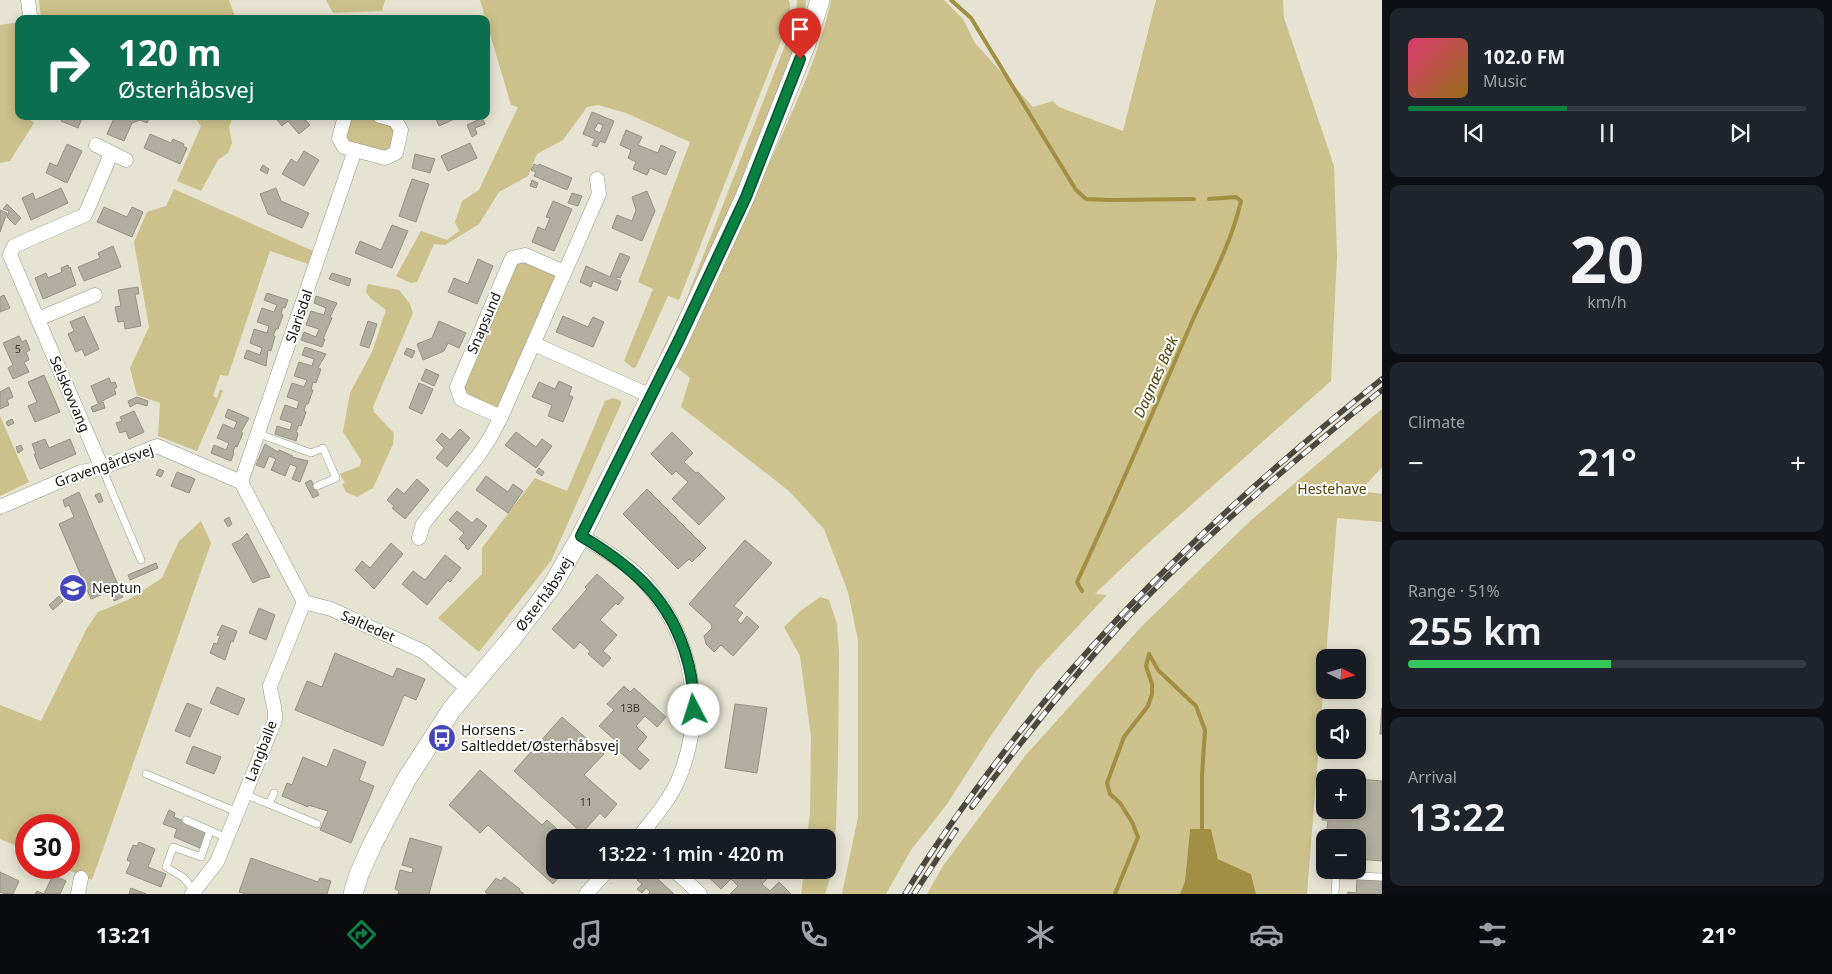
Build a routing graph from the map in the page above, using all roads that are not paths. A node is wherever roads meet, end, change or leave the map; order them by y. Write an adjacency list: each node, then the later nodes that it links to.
1 (28, 0): 3 (street)
2 (820, 0): 15 (street, Østerhåbsvej)
3 (30, 15)
4 (344, 120): 7 (street)
5 (395, 120): 7 (street)
6 (96, 145): 8 (street)
7 (355, 150): 17 (street, Slarisdal)
8 (111, 154): 9 (street); 13 (street, Selskovvang)
9 (126, 160)
10 (597, 179): 11 (street)
11 (564, 272): 14 (street); 16 (street, Snapsund)
12 (94, 295): 13 (street)
13 (38, 319): 18 (street, Selskovvang)
14 (534, 344): 15 (street); 16 (street)
15 (651, 396): 22 (street, Østerhåbsvej)
16 (501, 417): 23 (street)
17 (259, 434): 19 (street, Slarisdal); 20 (lane)
18 (102, 468): 19 (street, Gravengårdsvej); 21 (street, Gravengårdsvej); 24 (lane)
19 (241, 482): 25 (street)
20 (317, 486)
21 (0, 507)
22 (581, 536): 26 (street, Østerhåbsvej); 34 (street)
23 (419, 538)
24 (141, 560)
25 (304, 602): 26 (street, Saltledet); 29 (street, Langballe)
26 (468, 689): 43 (street, Østerhåbsvej)
27 (146, 774): 31 (lane)
28 (274, 793): 30 (lane)
29 (244, 794): 30 (lane); 31 (street, Langballe)
30 (269, 804): 33 (lane)
31 (237, 812): 36 (street, Langballe)
32 (186, 820): 35 (lane)
33 (317, 824)
34 (645, 829)
35 (210, 831): 36 (lane); 41 (lane)
36 (227, 838): 41 (street, Langballe)
37 (1382, 877): 46 (lane)
38 (81, 878): 42 (street)
39 (600, 879): 44 (street)
40 (684, 879): 45 (street)
41 (193, 893)
42 (78, 894)
43 (353, 894)
44 (586, 894)
45 (700, 894)
46 (1335, 894)

